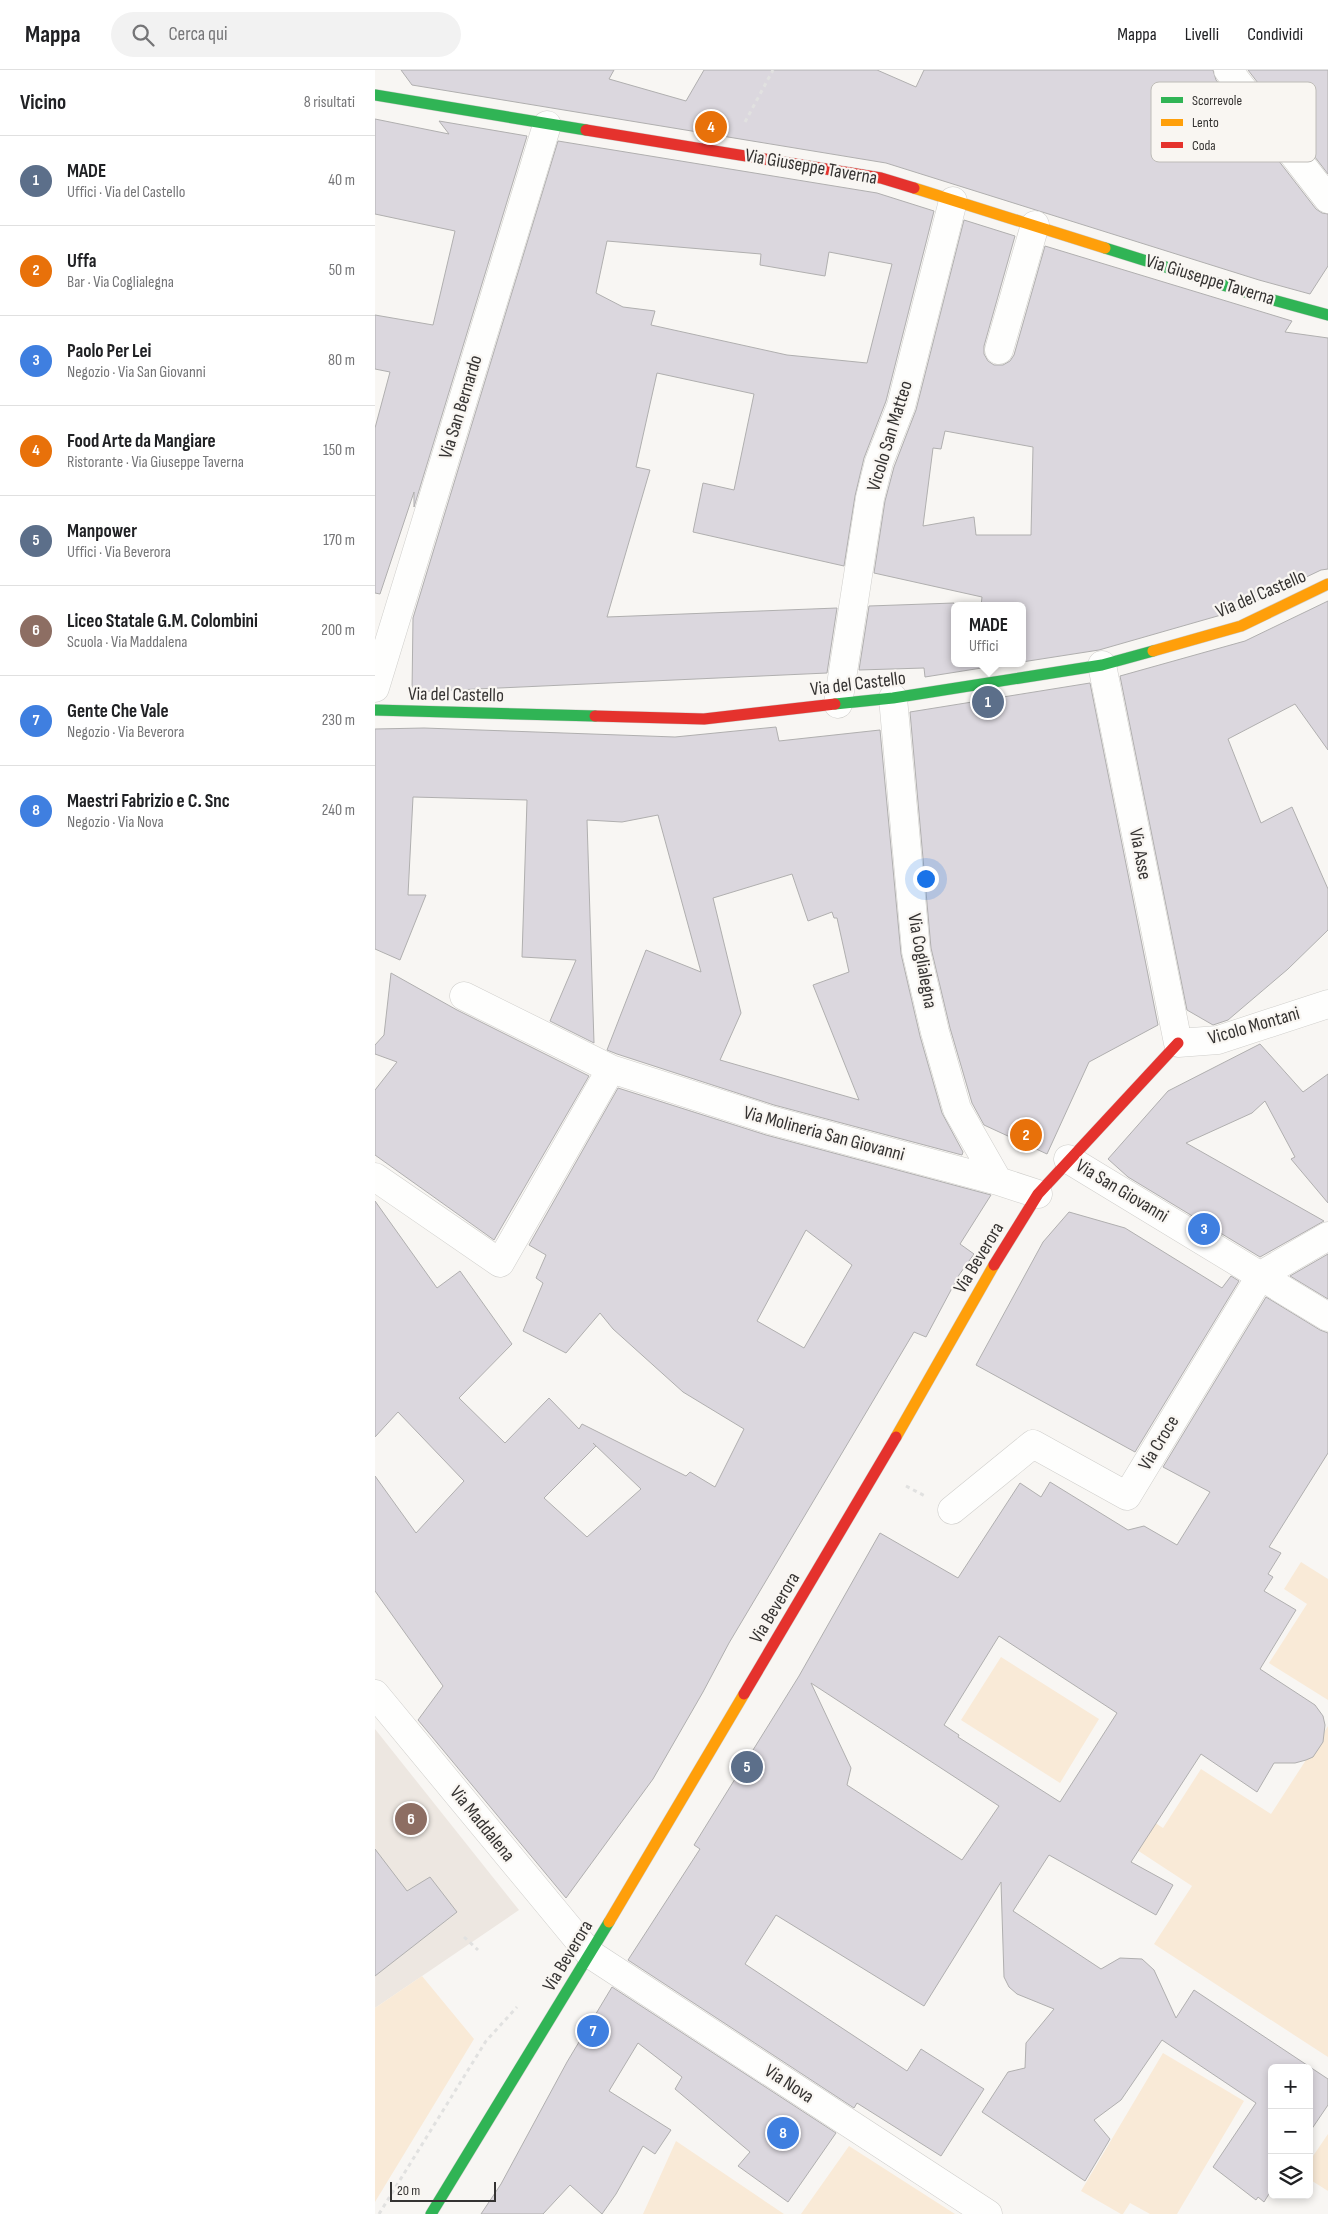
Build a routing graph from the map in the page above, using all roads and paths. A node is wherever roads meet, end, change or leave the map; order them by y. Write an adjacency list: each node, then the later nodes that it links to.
1 (773, 70): 6 (path)
2 (1228, 70): 3 (street)
3 (1237, 82)
4 (375, 95): 5 (street, Via Giuseppe Taverna)
5 (547, 125): 6 (street, Via Giuseppe Taverna); 15 (street, Via San Bernardo)
6 (728, 154): 9 (street, Via Giuseppe Taverna)
7 (1299, 162): 8 (street)
8 (1328, 199)
9 (953, 200): 10 (street, Via Giuseppe Taverna); 17 (street, Vicolo San Matteo)
10 (1035, 225): 11 (street, Via Giuseppe Taverna); 12 (street)
11 (1328, 315)
12 (999, 350)
13 (1328, 584): 14 (street, Via del Castello)
14 (1102, 665): 16 (street, Via del Castello); 21 (street, Via Asse)
15 (375, 688)
16 (893, 698): 17 (street, Via del Castello); 25 (street, Via Coglialegna)
17 (838, 704): 18 (street, Via del Castello)
18 (375, 710)
19 (464, 996): 22 (street, Via Molineria San Giovanni)
20 (1328, 1004): 21 (street, Vicolo Montani)
21 (1178, 1043): 23 (street, Via Beverora)
22 (611, 1069): 24 (street); 25 (street, Via Molineria San Giovanni)
23 (1069, 1159): 26 (street, Via Beverora); 28 (street, Via San Giovanni)
24 (375, 1177)
25 (998, 1181): 26 (street, Via Molineria San Giovanni)
26 (1038, 1194): 30 (street, Via Beverora)
27 (1328, 1236): 28 (street, Via Croce)
28 (1261, 1276): 29 (street, Via San Giovanni); 31 (street, Via Croce)
29 (1328, 1318)
30 (877, 1470): 31 (path); 35 (street, Via Beverora)
31 (952, 1510)
32 (375, 1694): 35 (street, Via Maddalena)
33 (464, 1937): 34 (path)
34 (478, 1950)
35 (590, 1954): 38 (street, Via Beverora); 39 (street, Via Nova)
36 (523, 2000): 37 (path)
37 (379, 2214)
38 (431, 2214)
39 (988, 2214)

